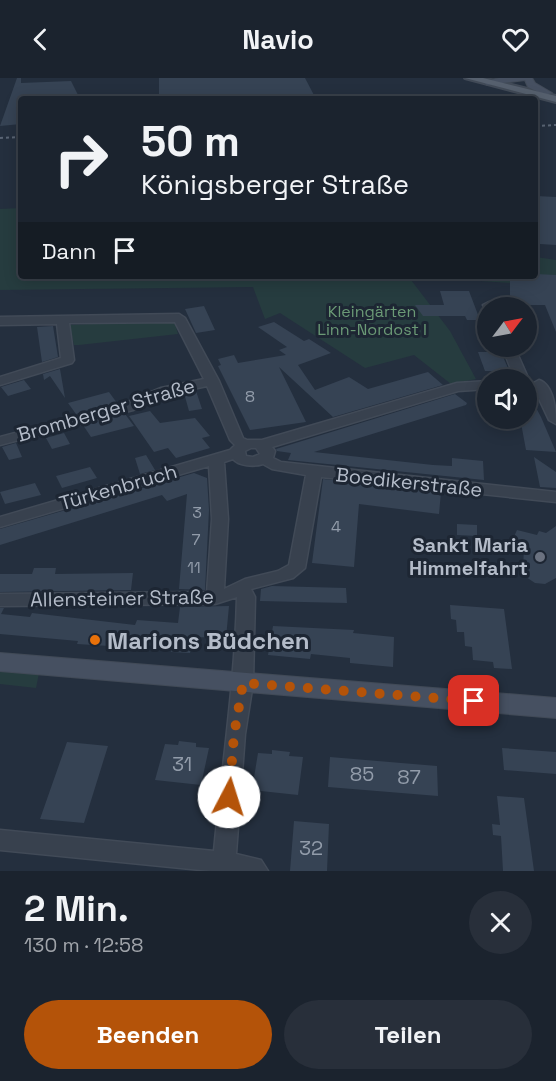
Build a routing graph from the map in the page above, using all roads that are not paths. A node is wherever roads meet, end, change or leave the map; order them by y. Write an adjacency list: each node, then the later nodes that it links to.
1 (470, 78): 4 (main road)
2 (523, 78): 5 (street)
3 (528, 78): 6 (street)
4 (490, 79): 5 (main road)
5 (506, 81): 6 (main road)
6 (553, 96)
7 (0, 321): 8 (street)
8 (63, 322): 9 (street); 10 (street, Bromberger Straße)
9 (0, 381)
10 (212, 381): 16 (street, Bromberger Straße); 17 (street, Bromberger Straße)
11 (537, 384): 12 (street)
12 (556, 384)
13 (477, 386): 18 (street, Türkenbruch)
14 (537, 390): 15 (street)
15 (556, 420)
16 (0, 441)
17 (241, 449): 18 (street, Türkenbruch); 19 (street, Türkenbruch)
18 (263, 452): 20 (street, Boedikerstraße)
19 (216, 458): 22 (street, Türkenbruch); 24 (street)
20 (314, 472): 21 (street, Boedikerstraße); 23 (street, Allensteiner Straße)
21 (556, 497)
22 (0, 522)
23 (242, 588): 24 (street, Allensteiner Straße); 27 (street)
24 (215, 598): 25 (street, Allensteiner Straße)
25 (0, 600)
26 (0, 662): 27 (street)
27 (243, 683): 28 (street); 30 (street)
28 (556, 708)
29 (0, 840): 31 (street)
30 (224, 862): 31 (street); 32 (street)
31 (184, 865)
32 (256, 871)

